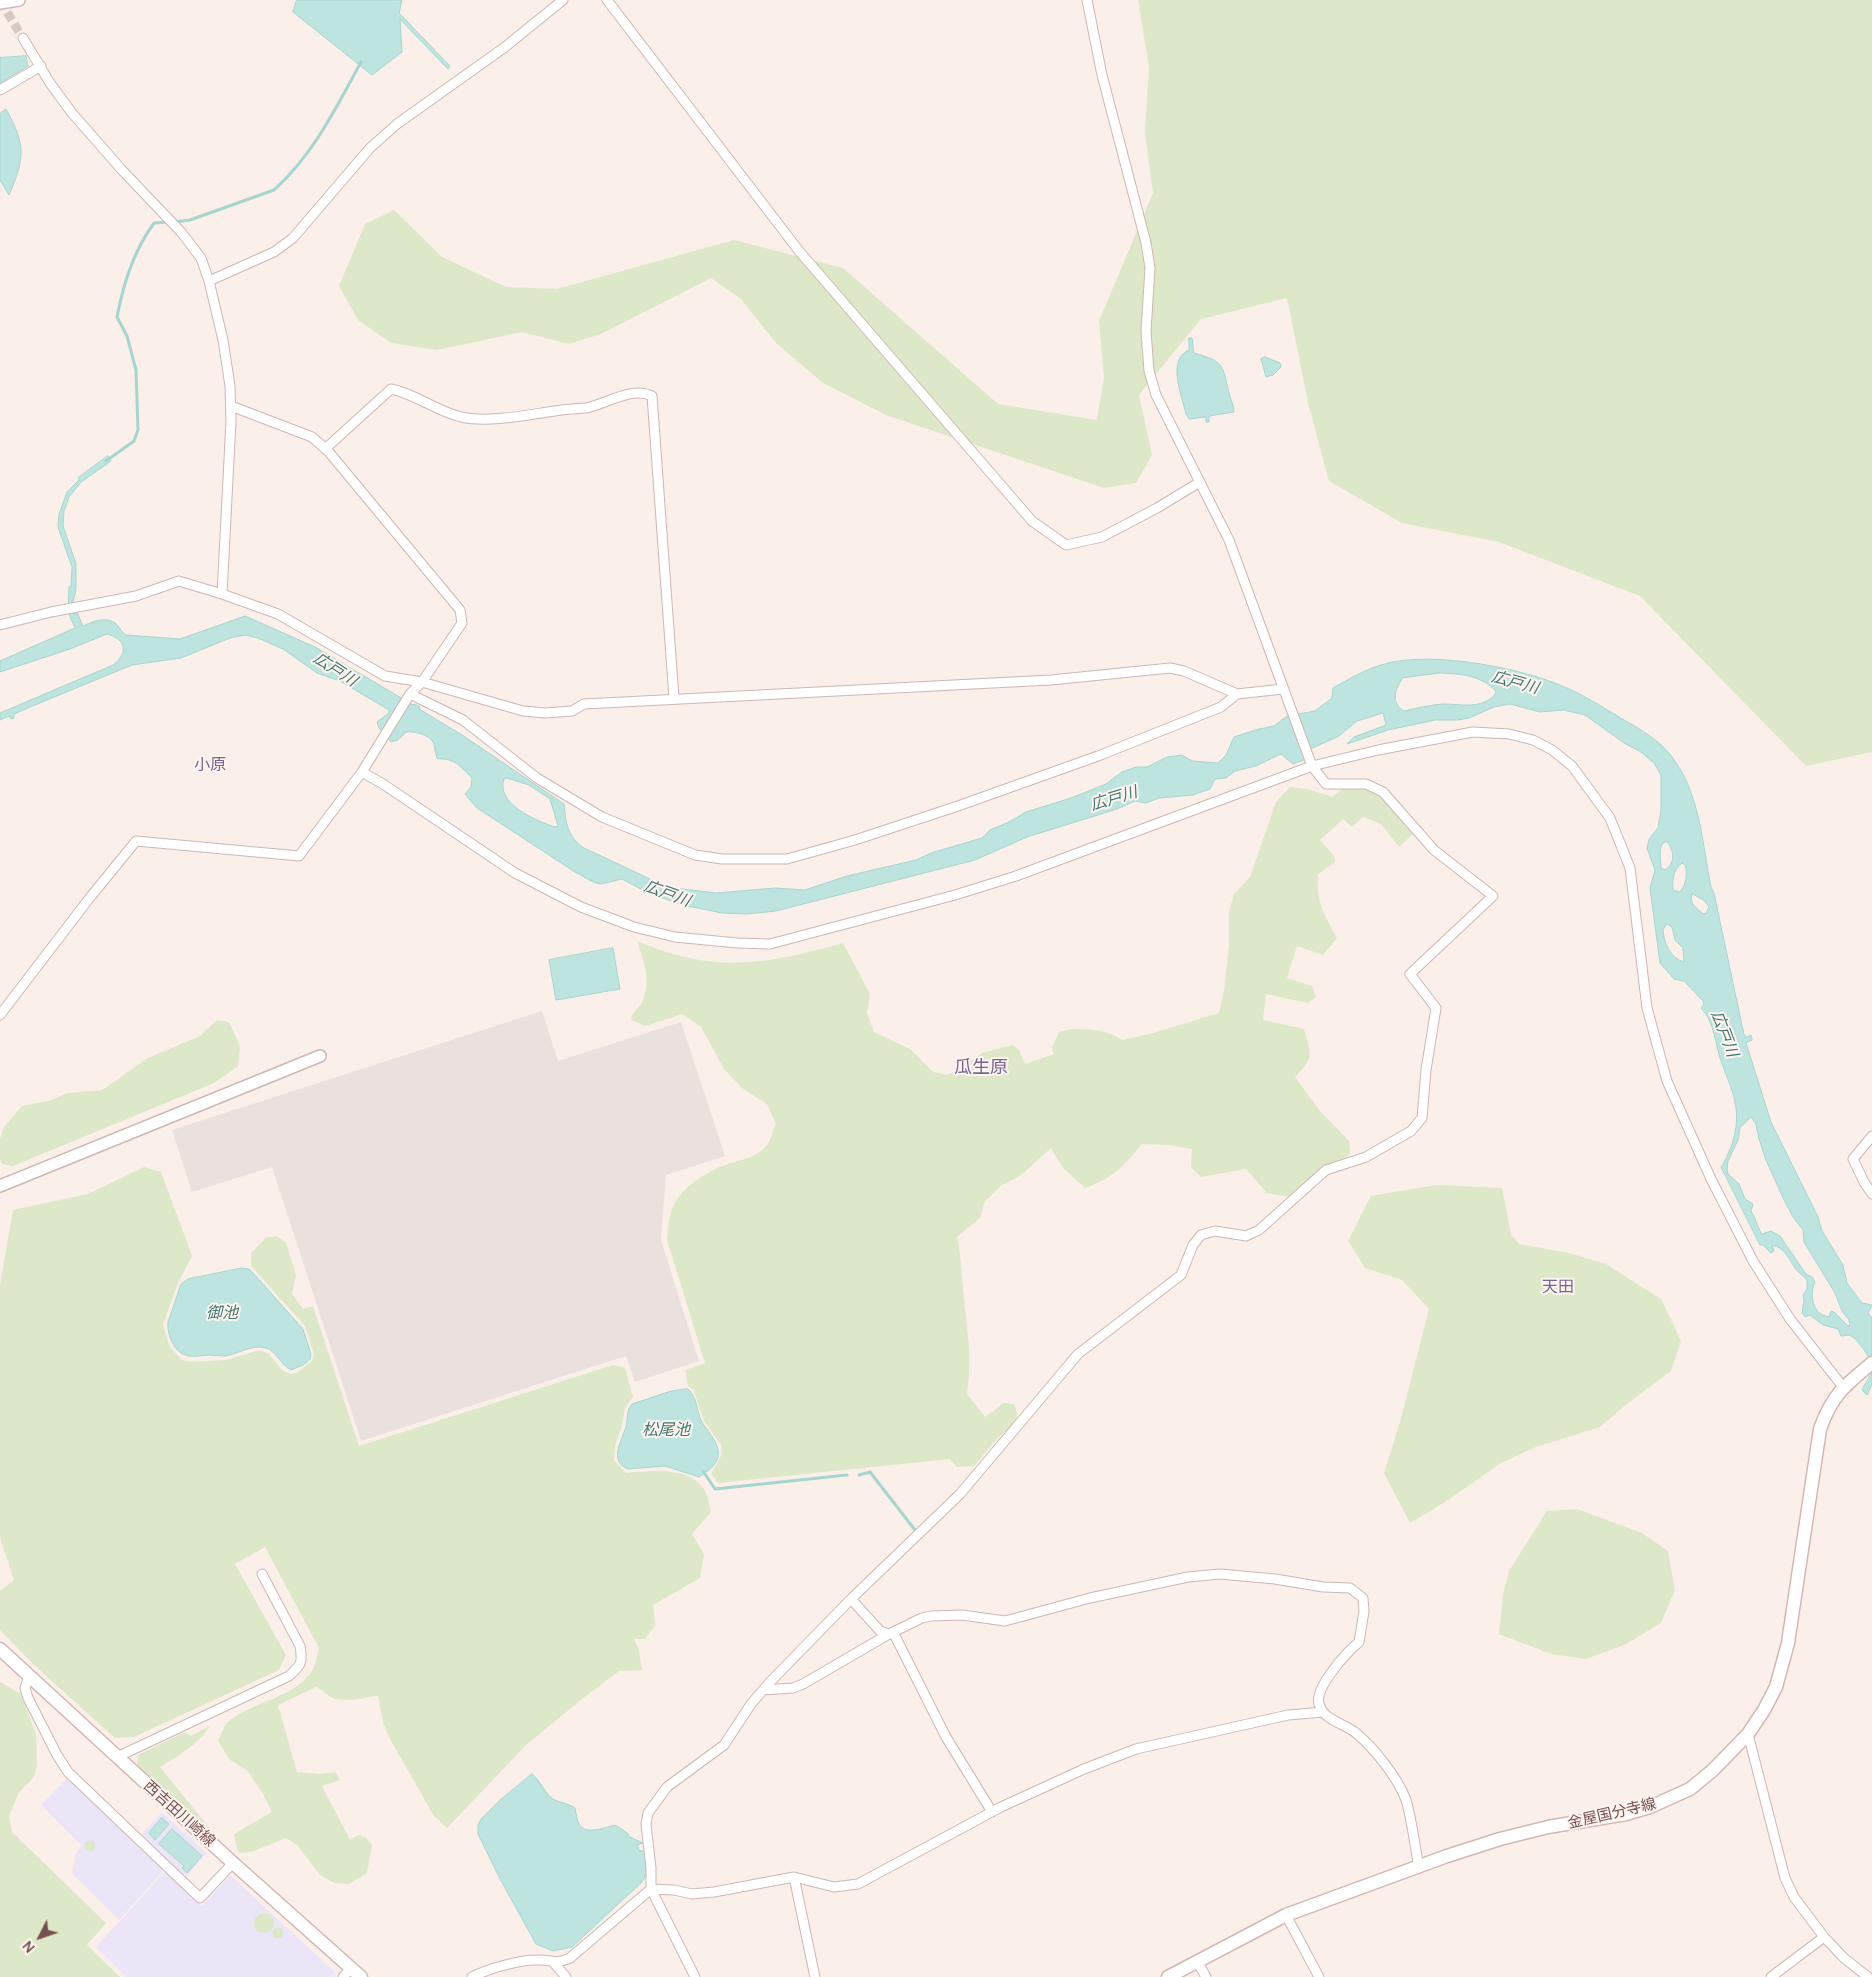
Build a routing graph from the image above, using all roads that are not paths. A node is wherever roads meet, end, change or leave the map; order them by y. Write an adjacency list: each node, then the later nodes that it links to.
1 (19, 0): 5 (street)
2 (563, 0): 9 (street)
3 (607, 0): 12 (street)
4 (1087, 0): 12 (street)
5 (0, 3)
6 (23, 38): 7 (street)
7 (40, 66): 8 (street); 9 (street)
8 (0, 90)
9 (209, 281): 10 (street)
10 (231, 406): 11 (street); 13 (street)
11 (325, 449): 15 (street); 19 (street)
12 (1200, 482): 16 (street)
13 (222, 594): 14 (street); 15 (street)
14 (0, 625)
15 (422, 682): 17 (street); 19 (street)
16 (1283, 689): 18 (street); 20 (street)
17 (410, 694): 18 (street); 21 (street)
18 (1237, 694): 19 (street)
19 (674, 698)
20 (1312, 766): 21 (street); 28 (street); 30 (street)
21 (362, 772): 22 (street)
22 (0, 1015)
23 (320, 1056): 25 (street)
24 (1872, 1136): 26 (street)
25 (0, 1186)
26 (1872, 1194)
27 (1872, 1363): 28 (main road, 金屋国分寺線)
28 (1846, 1384): 36 (main road, 金屋国分寺線)
29 (262, 1574): 37 (street)
30 (851, 1599): 31 (street); 34 (street)
31 (891, 1633): 34 (street); 35 (street); 38 (street)
32 (0, 1649): 33 (main road, 西吉田川崎線)
33 (29, 1676): 37 (main road, 西吉田川崎線); 39 (street)
34 (763, 1690): 42 (street)
35 (1323, 1712): 38 (street); 40 (street)
36 (1748, 1734): 40 (main road, 金屋国分寺線); 44 (street)
37 (117, 1757): 39 (main road, 西吉田川崎線)
38 (992, 1812): 41 (street)
39 (233, 1863): 47 (main road, 西吉田川崎線)
40 (1419, 1868): 43 (main road, 金屋国分寺線)
41 (794, 1877): 42 (street); 51 (street)
42 (651, 1889): 46 (street); 50 (street)
43 (1286, 1915): 45 (main road, 金屋国分寺線); 54 (street)
44 (1824, 1937): 55 (street); 56 (street)
45 (1197, 1961): 52 (main road, 金屋国分寺線); 53 (street)
46 (553, 1962): 48 (street); 49 (street)
47 (352, 1974)
48 (472, 1977)
49 (566, 1977)
50 (695, 1977)
51 (815, 1977)
52 (1168, 1977)
53 (1206, 1977)
54 (1318, 1977)
55 (1771, 1977)
56 (1868, 1977)

